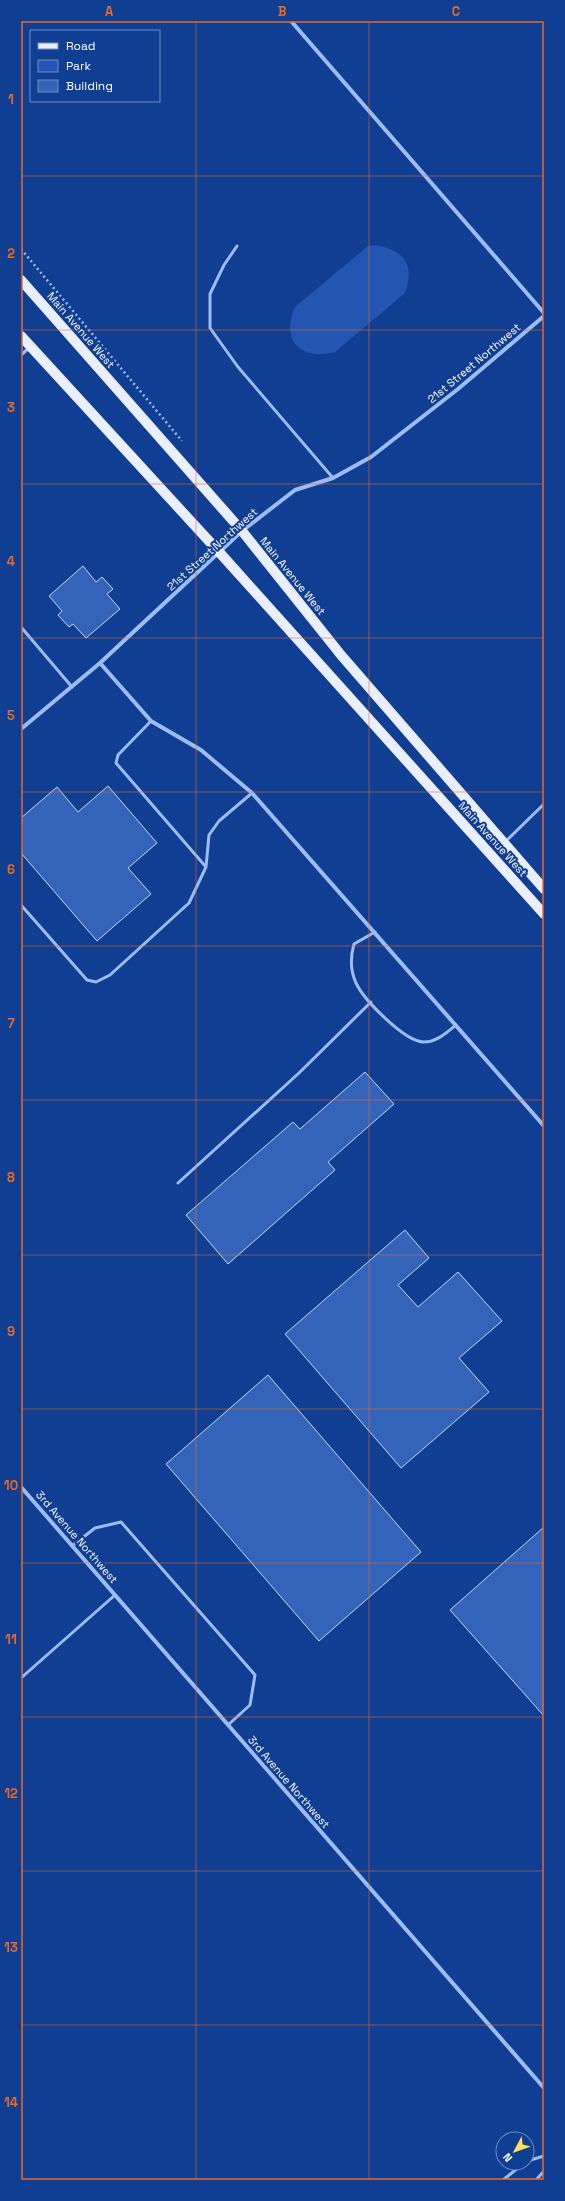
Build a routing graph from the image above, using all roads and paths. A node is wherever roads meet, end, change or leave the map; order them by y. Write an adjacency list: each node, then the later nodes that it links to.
1 (291, 21): 5 (street)
2 (237, 246): 10 (lane)
3 (21, 249): 9 (path)
4 (21, 280): 11 (main road, Main Avenue West)
5 (544, 315): 10 (street, 21st Street Northwest)
6 (21, 336): 7 (main road, Main Avenue West)
7 (30, 347): 8 (lane); 12 (main road, Main Avenue West)
8 (21, 355)
9 (183, 442)
10 (333, 478): 11 (street, 21st Street Northwest)
11 (242, 531): 12 (street, 21st Street Northwest); 20 (main road, Main Avenue West)
12 (220, 554): 14 (street, 21st Street Northwest); 24 (main road, Main Avenue West)
13 (21, 627): 15 (lane)
14 (100, 663): 15 (street, 21st Street Northwest); 16 (street)
15 (72, 687): 17 (street, 21st Street Northwest)
16 (151, 721): 18 (street); 21 (lane)
17 (21, 729)
18 (252, 793): 21 (lane); 25 (street)
19 (544, 804): 20 (lane)
20 (503, 844): 22 (main road, Main Avenue West)
21 (206, 867): 23 (lane)
22 (544, 889)
23 (21, 905)
24 (544, 914)
25 (375, 932): 26 (lane); 27 (street)
26 (371, 1002): 27 (lane); 29 (lane)
27 (456, 1025): 28 (street)
28 (544, 1126)
29 (178, 1183)
30 (21, 1487): 31 (street, 3rd Avenue Northwest)
31 (72, 1546): 32 (street, 3rd Avenue Northwest); 34 (lane)
32 (115, 1595): 33 (lane); 34 (street, 3rd Avenue Northwest)
33 (21, 1678)
34 (228, 1725): 35 (street, 3rd Avenue Northwest)
35 (544, 2088)
36 (514, 2171): 38 (lane)
37 (544, 2171): 39 (lane)
38 (503, 2180)
39 (536, 2180)

